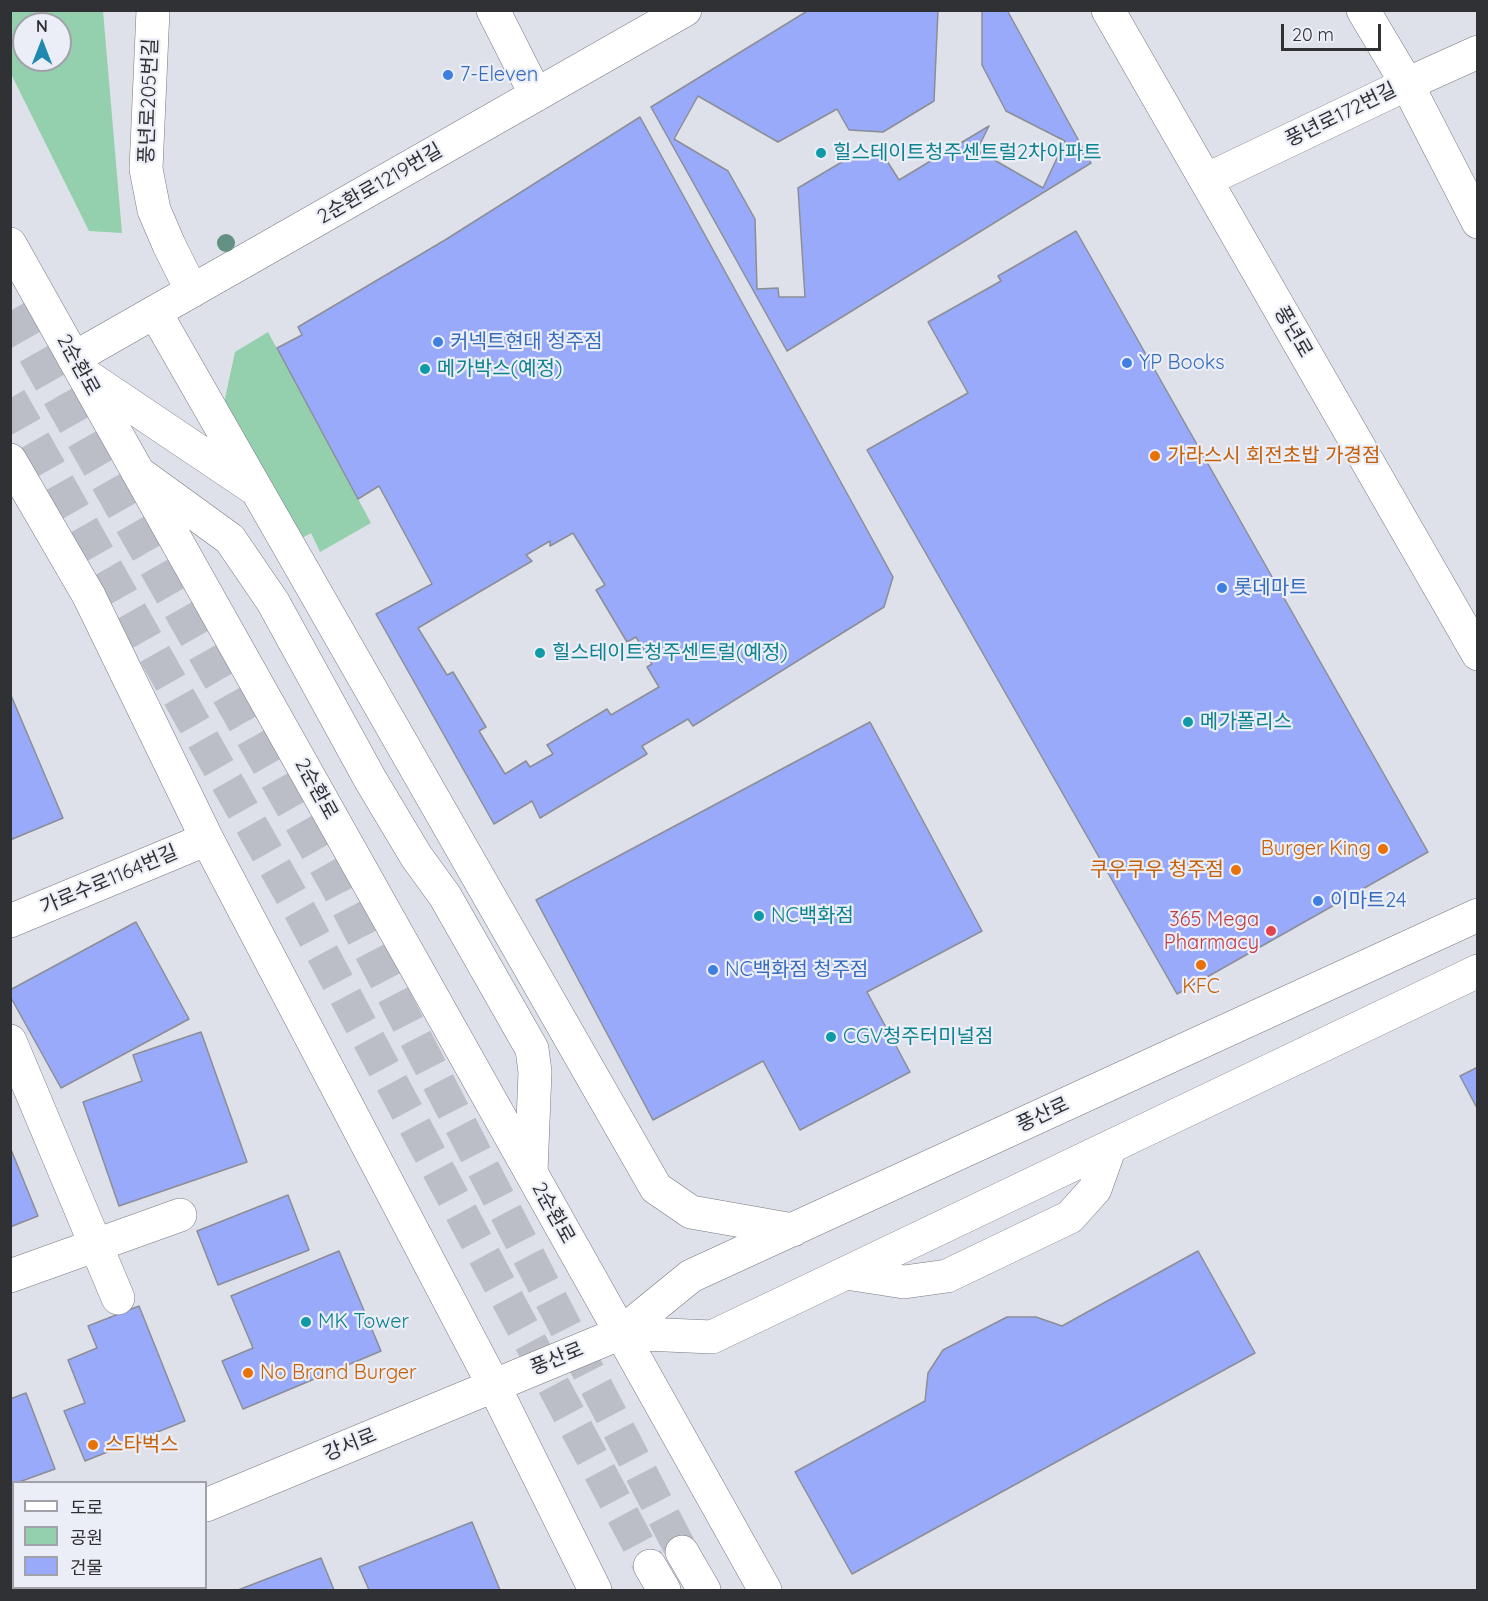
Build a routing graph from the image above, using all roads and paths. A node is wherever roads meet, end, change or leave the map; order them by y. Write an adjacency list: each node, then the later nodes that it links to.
1 (153, 10): 12 (street, 풍년로205번길)
2 (494, 10): 8 (street)
3 (685, 10): 8 (street, 2순환로1219번길)
4 (1108, 10): 9 (street, 풍년로)
5 (1363, 10): 7 (street)
6 (1478, 52): 7 (street, 풍년로172번길)
7 (1407, 84): 9 (street, 풍년로172번길); 10 (street)
8 (536, 95): 12 (street, 2순환로1219번길)
9 (1206, 180): 20 (street, 풍년로)
10 (1478, 222)
11 (10, 244): 14 (street, 2순환로)
12 (192, 291): 13 (street, 2순환로1219번길)
13 (155, 312): 14 (street, 2순환로1219번길); 18 (street)
14 (79, 366): 16 (street, 2순환로); 18 (street)
15 (10, 460): 19 (street)
16 (139, 473): 27 (street, 2순환로); 27 (street)
17 (10, 476): 19 (street)
18 (258, 492): 29 (street)
19 (89, 596): 21 (street)
20 (1478, 654)
21 (207, 839): 23 (street, 가로수로1164번길); 35 (street)
22 (1478, 915): 29 (street, 풍산로)
23 (10, 921)
24 (1478, 971): 26 (street, 풍산로)
25 (10, 1041): 30 (street)
26 (1110, 1147): 31 (street, 풍산로); 31 (street)
27 (531, 1172): 34 (street, 2순환로)
28 (180, 1215): 30 (street)
29 (793, 1230): 34 (street, 풍산로)
30 (95, 1246): 32 (street); 33 (street)
31 (846, 1273): 34 (street, 풍산로)
32 (10, 1276)
33 (118, 1298)
34 (621, 1333): 35 (street, 풍산로); 40 (street, 2순환로)
35 (494, 1386): 36 (street, 강서로); 38 (street)
36 (207, 1504)
37 (682, 1552): 39 (street)
38 (595, 1590)
39 (704, 1590)
40 (765, 1590)

